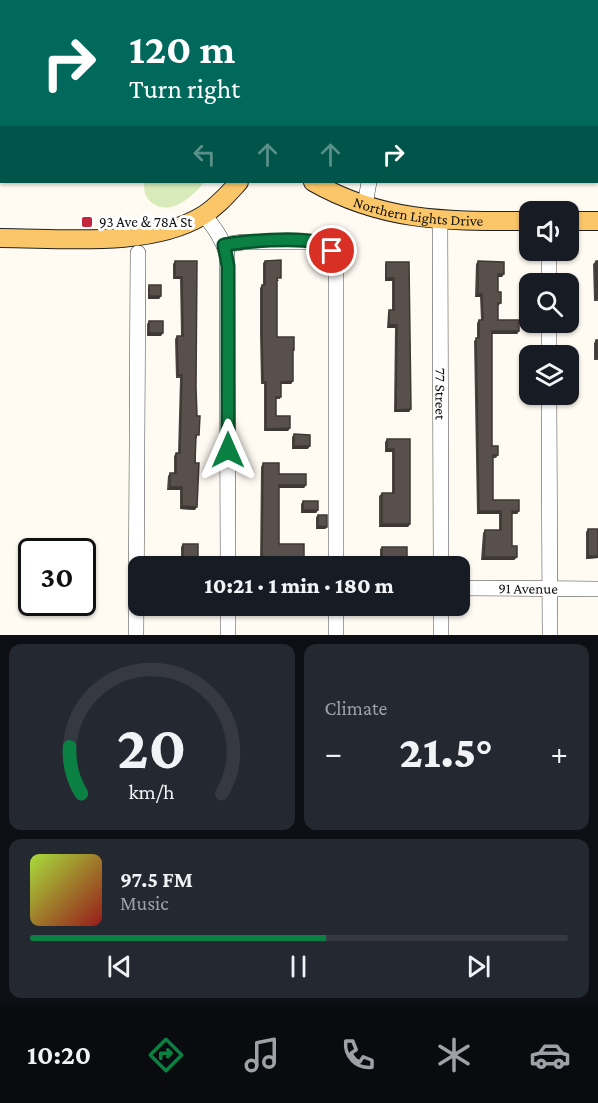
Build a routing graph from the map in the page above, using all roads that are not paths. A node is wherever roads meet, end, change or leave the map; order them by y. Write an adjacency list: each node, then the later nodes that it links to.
1 (243, 183): 4 (main road)
2 (315, 183): 5 (main road, Northern Lights Drive)
3 (369, 183): 5 (street)
4 (227, 189): 6 (main road)
5 (365, 205): 7 (main road, Northern Lights Drive)
6 (204, 215): 11 (main road); 12 (street)
7 (440, 220): 8 (main road, Northern Lights Drive); 18 (street, 77 Street)
8 (519, 221)
9 (579, 221): 10 (main road)
10 (598, 221)
11 (0, 238)
12 (224, 245): 16 (street); 17 (street)
13 (138, 253): 15 (street)
14 (549, 405): 20 (street)
15 (137, 556)
16 (228, 556)
17 (336, 556)
18 (441, 556)
19 (470, 588): 20 (street, 91 Avenue)
20 (550, 588): 21 (street, 91 Avenue); 30 (street)
21 (598, 589)
22 (136, 616): 26 (street)
23 (228, 616): 27 (street)
24 (336, 616): 28 (street)
25 (441, 616): 29 (street)
26 (136, 635)
27 (228, 635)
28 (336, 635)
29 (441, 635)
30 (550, 635)

